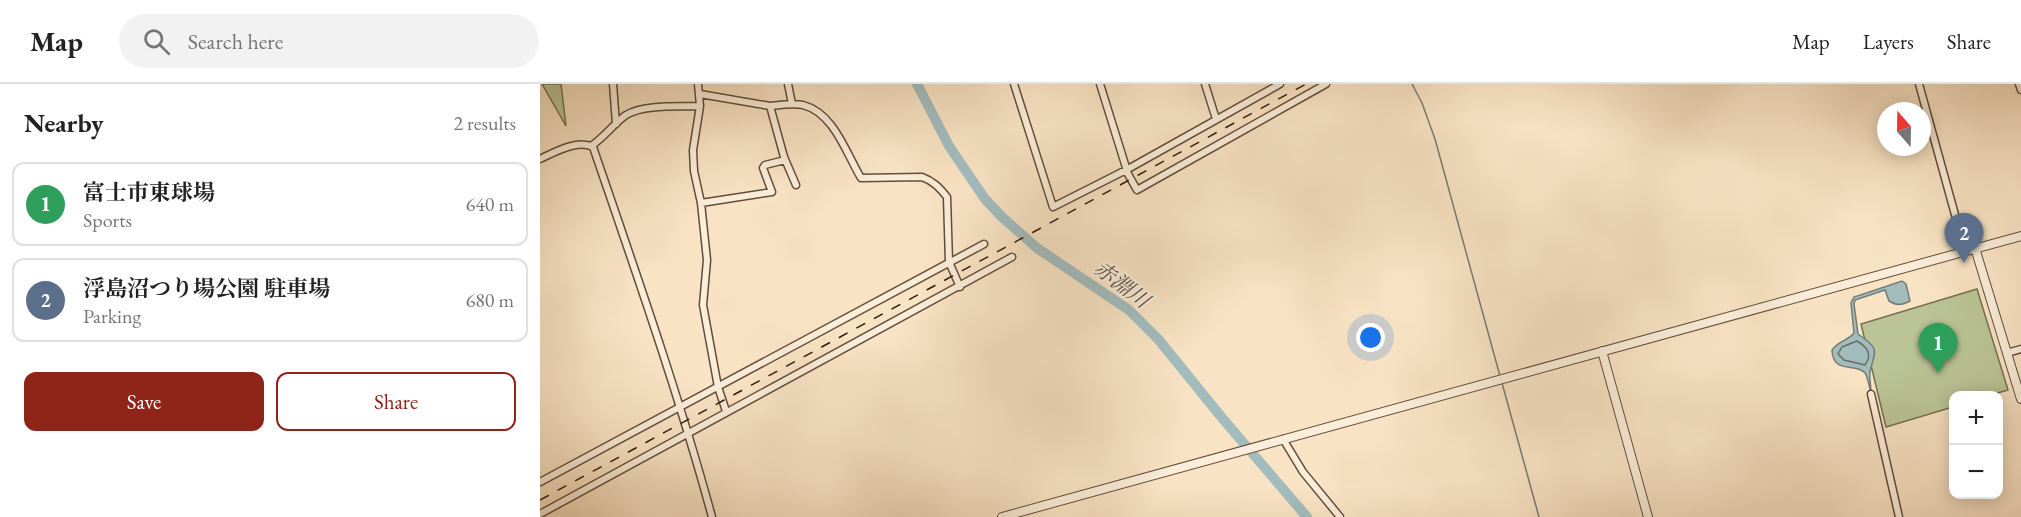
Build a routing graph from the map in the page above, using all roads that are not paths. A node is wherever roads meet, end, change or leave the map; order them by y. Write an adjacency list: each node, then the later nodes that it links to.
1 (613, 84): 18 (street)
2 (698, 84): 13 (street)
3 (788, 84): 14 (street)
4 (1014, 84): 22 (street)
5 (1100, 84): 22 (street)
6 (1205, 84): 17 (street)
7 (1280, 84): 17 (street)
8 (1326, 84): 11 (street)
9 (1919, 84): 28 (street)
10 (2019, 84): 12 (street)
11 (1313, 87): 22 (street)
12 (2021, 90)
13 (700, 94): 15 (street); 16 (street)
14 (792, 104): 16 (street); 30 (street)
15 (700, 106): 18 (street); 24 (street)
16 (770, 106): 21 (street)
17 (1216, 119): 22 (street)
18 (616, 124): 19 (street)
19 (591, 146): 20 (street); 38 (street)
20 (540, 159)
21 (785, 160): 23 (street); 24 (street)
22 (1128, 169)
23 (796, 185)
24 (701, 203): 35 (street)
25 (2021, 236): 27 (street)
26 (984, 243): 30 (street)
27 (1975, 248): 28 (street); 34 (street)
28 (1965, 251): 33 (street)
29 (1012, 257): 31 (street)
30 (949, 262): 31 (street); 35 (street)
31 (960, 287): 39 (street)
32 (2021, 349): 34 (street)
33 (1602, 351): 41 (street); 48 (street)
34 (2007, 353): 37 (street)
35 (718, 387): 38 (street); 39 (street)
36 (1871, 394): 49 (street)
37 (2021, 399)
38 (678, 408): 40 (street); 42 (street)
39 (726, 411): 40 (street)
40 (689, 432): 44 (street); 45 (street)
41 (1280, 440): 43 (street); 47 (street)
42 (540, 482)
43 (1032, 513): 46 (street)
44 (540, 514)
45 (712, 517)
46 (1002, 517)
47 (1340, 517)
48 (1648, 517)
49 (1899, 517)

